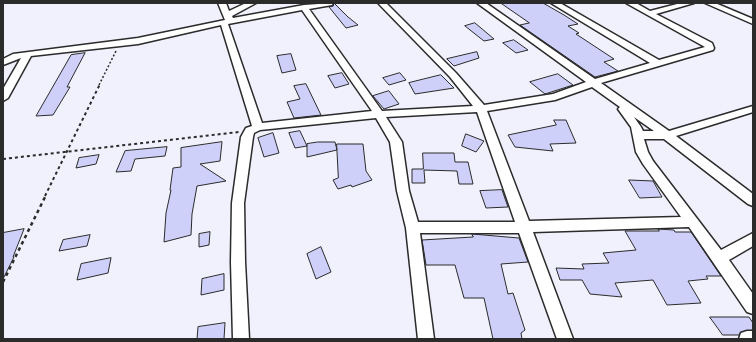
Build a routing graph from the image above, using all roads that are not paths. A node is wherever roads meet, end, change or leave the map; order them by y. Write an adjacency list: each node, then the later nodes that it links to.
1 (222, 3): 12 (street)
2 (252, 3): 12 (street)
3 (329, 3): 10 (street)
4 (382, 3): 20 (street)
5 (481, 3): 17 (street)
6 (555, 3): 16 (street)
7 (630, 3): 11 (street)
8 (690, 3): 11 (street)
9 (709, 3): 13 (street)
10 (304, 8): 12 (street); 22 (street)
11 (651, 13): 16 (street)
12 (227, 20): 14 (street); 23 (street)
13 (753, 22)
14 (28, 54): 15 (street); 18 (street)
15 (3, 62)
16 (657, 63): 17 (street)
17 (593, 84): 19 (street); 20 (street)
18 (3, 98)
19 (616, 100): 24 (street); 25 (street)
20 (481, 109): 22 (street); 29 (street)
21 (753, 109): 25 (street)
22 (380, 114): 23 (street); 28 (street)
23 (254, 129): 33 (street)
24 (638, 135): 25 (street); 27 (street)
25 (667, 136): 26 (street)
26 (753, 201)
27 (691, 222): 29 (street); 31 (street)
28 (413, 228): 29 (street); 34 (street)
29 (525, 228): 35 (street)
30 (753, 239): 31 (street)
31 (718, 258): 32 (street)
32 (753, 307)
33 (241, 339)
34 (426, 339)
35 (565, 339)
36 (747, 339): 37 (street)
37 (753, 339)

